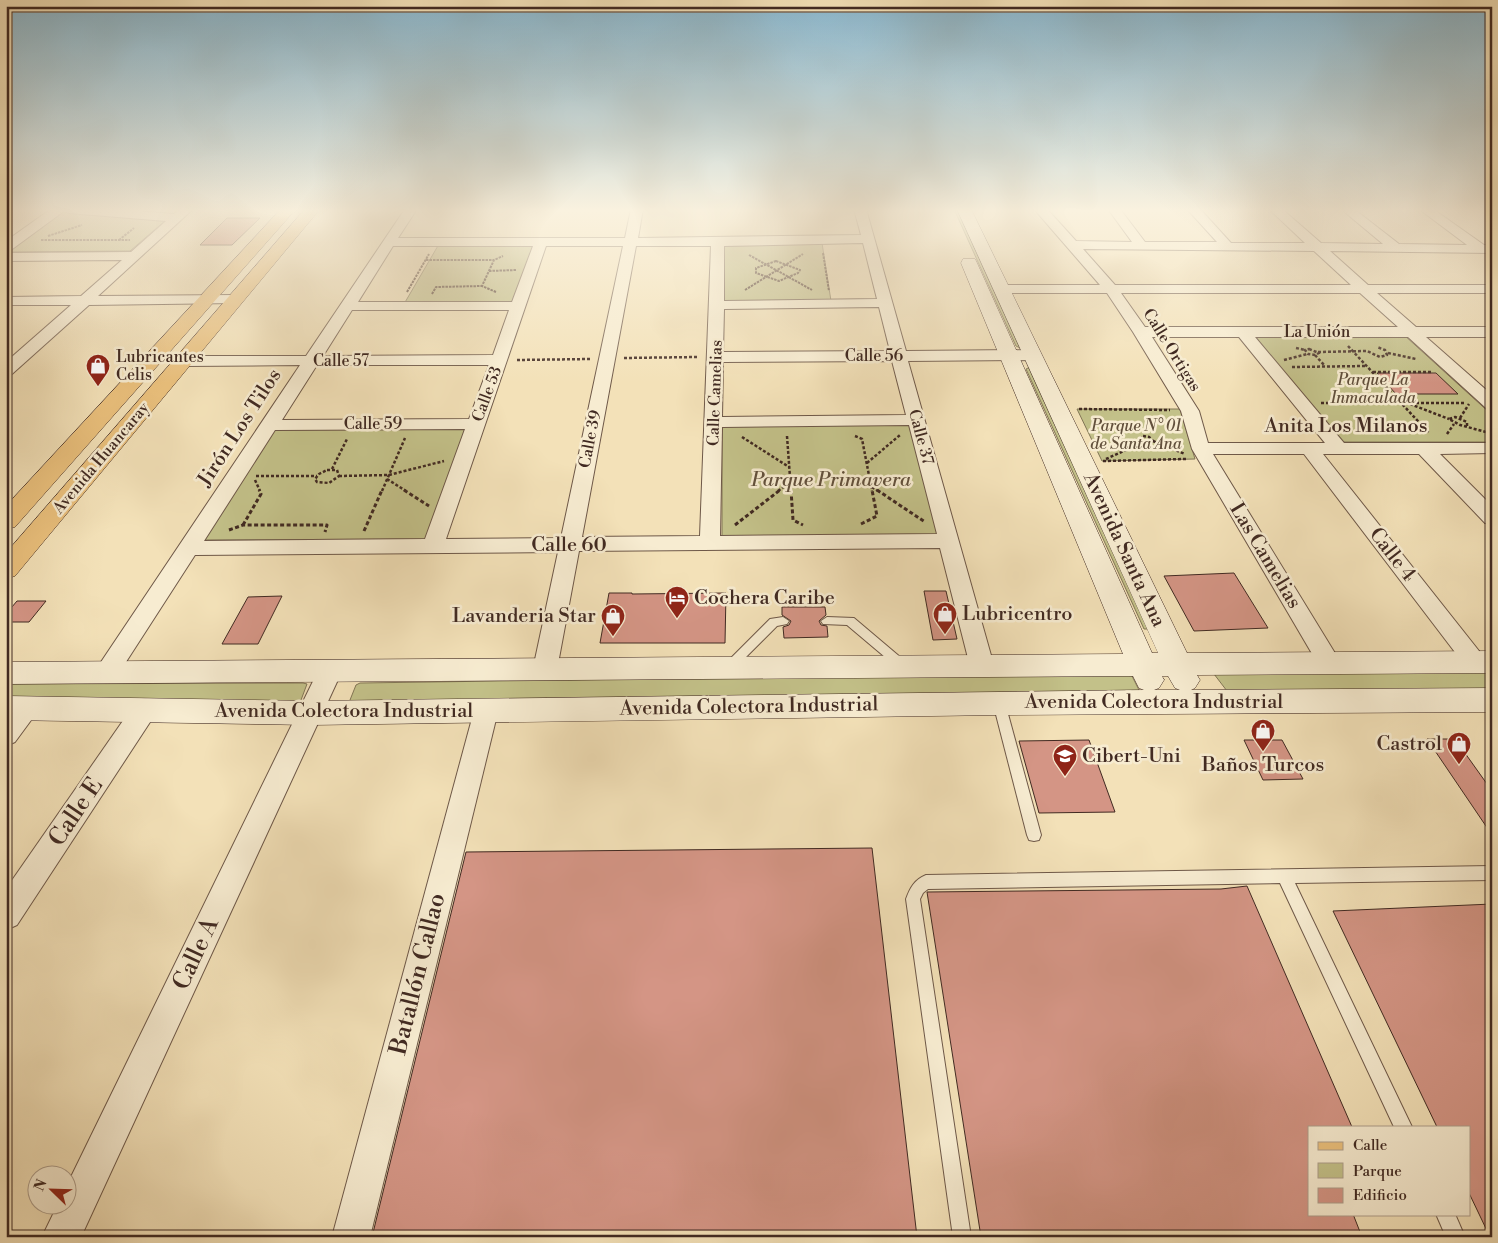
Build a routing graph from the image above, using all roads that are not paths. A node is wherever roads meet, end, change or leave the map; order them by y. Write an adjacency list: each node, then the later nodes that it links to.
1 (122, 267): 20 (street)
2 (236, 267): 17 (main road, Avenida Huancaray)
3 (263, 267): 18 (main road, Avenida Huancaray)
4 (373, 267): 24 (street, Jirón Los Tilos)
5 (532, 267): 21 (street, Calle 53)
6 (624, 267): 55 (street, Calle 39)
7 (718, 267): 23 (street, Calle Camelias)
8 (875, 267): 22 (street, Calle 37)
9 (971, 267): 33 (main road, Avenida Santa Ana)
10 (992, 267): 13 (main road, Avenida Santa Ana)
11 (1092, 267): 14 (street, Calle Ortigas)
12 (1340, 267): 15 (street)
13 (1002, 289): 14 (street); 30 (main road, Avenida Santa Ana)
14 (1111, 289): 15 (street); 25 (street, Calle Ortigas)
15 (1365, 289): 16 (street); 27 (street)
16 (1492, 289)
17 (207, 299): 18 (street); 20 (street); 52 (main road, Avenida Huancaray)
18 (236, 299): 36 (main road, Avenida Huancaray)
19 (6, 301): 20 (street)
20 (84, 301): 29 (street)
21 (519, 303): 24 (street); 35 (street, Calle 53)
22 (885, 303): 23 (street); 32 (street, Calle 37)
23 (717, 305): 34 (street, Calle Camelias)
24 (347, 306): 37 (street, Jirón Los Tilos)
25 (1141, 332): 26 (street, La Unión); 50 (street, Calle Ortigas)
26 (1243, 332): 27 (street, La Unión); 48 (street)
27 (1413, 332): 28 (street, La Unión); 39 (street)
28 (1492, 332)
29 (24, 355): 31 (street); 38 (street)
30 (1032, 355): 33 (street, Calle 56); 63 (main road, Avenida Santa Ana)
31 (6, 356)
32 (899, 356): 33 (street, Calle 56); 34 (street, Calle 56); 42 (street, Calle 37)
33 (1009, 356): 64 (main road, Avenida Santa Ana)
34 (716, 357): 43 (street, Calle Camelias)
35 (499, 360): 37 (street, Calle 57); 44 (street, Calle 53)
36 (184, 361): 37 (street, Calle 57); 58 (main road, Avenida Huancaray)
37 (312, 361): 45 (street, Jirón Los Tilos)
38 (6, 371)
39 (1471, 386): 40 (street); 41 (street)
40 (1492, 386)
41 (1492, 404)
42 (916, 420): 43 (street); 53 (street, Calle 37)
43 (714, 422): 54 (street, Calle Camelias)
44 (476, 424): 45 (street, Calle 59); 56 (street, Calle 53)
45 (269, 425): 57 (street, Jirón Los Tilos)
46 (1428, 442): 48 (street, Anita Los Milanos); 49 (street, Anita Los Milanos); 51 (street)
47 (1309, 448): 48 (street, Anita Los Milanos); 50 (street, Anita Los Milanos); 61 (street, Calle 4)
48 (1338, 448)
49 (1492, 448)
50 (1194, 454): 62 (street, Las Camelias)
51 (1492, 518)
52 (6, 522)
53 (949, 541): 54 (street, Calle 60); 66 (street, Calle 37)
54 (710, 543): 55 (street, Calle 60)
55 (570, 544): 56 (street, Calle 60); 68 (street, Calle 39)
56 (433, 546): 57 (street, Calle 60)
57 (189, 548): 70 (street, Jirón Los Tilos)
58 (6, 570)
59 (783, 621): 67 (lane)
60 (827, 621): 65 (lane)
61 (1484, 662): 62 (main road, Avenida Colectora Industrial)
62 (1329, 663): 63 (main road, Avenida Colectora Industrial)
63 (1177, 664): 64 (main road, Avenida Colectora Industrial); 74 (main road, Avenida Santa Ana)
64 (1143, 665): 66 (main road, Avenida Colectora Industrial); 73 (main road, Avenida Santa Ana)
65 (903, 666): 66 (main road, Avenida Colectora Industrial); 67 (main road, Avenida Colectora Industrial)
66 (982, 666)
67 (728, 668): 68 (main road, Avenida Colectora Industrial)
68 (545, 669): 69 (main road, Avenida Colectora Industrial)
69 (330, 671): 70 (main road, Avenida Colectora Industrial); 79 (street, Calle A)
70 (107, 672): 71 (main road, Avenida Colectora Industrial)
71 (6, 673)
72 (1492, 700): 74 (main road, Avenida Colectora Industrial)
73 (1158, 702): 74 (main road, Avenida Colectora Industrial); 75 (main road, Avenida Colectora Industrial)
74 (1195, 702)
75 (999, 703): 78 (main road, Avenida Colectora Industrial); 81 (lane)
76 (17, 708): 77 (main road, Avenida Colectora Industrial); 80 (street)
77 (145, 709): 79 (main road, Avenida Colectora Industrial); 84 (street, Calle E)
78 (486, 711): 79 (main road, Avenida Colectora Industrial); 88 (street, Batallón Callao)
79 (311, 712): 87 (street, Calle A)
80 (6, 735)
81 (1034, 835)
82 (1492, 874): 83 (lane)
83 (1284, 876): 85 (lane); 89 (lane)
84 (6, 915)
85 (1403, 1126)
86 (1446, 1216): 90 (lane)
87 (61, 1237)
88 (351, 1237)
89 (962, 1237)
90 (1456, 1237)

